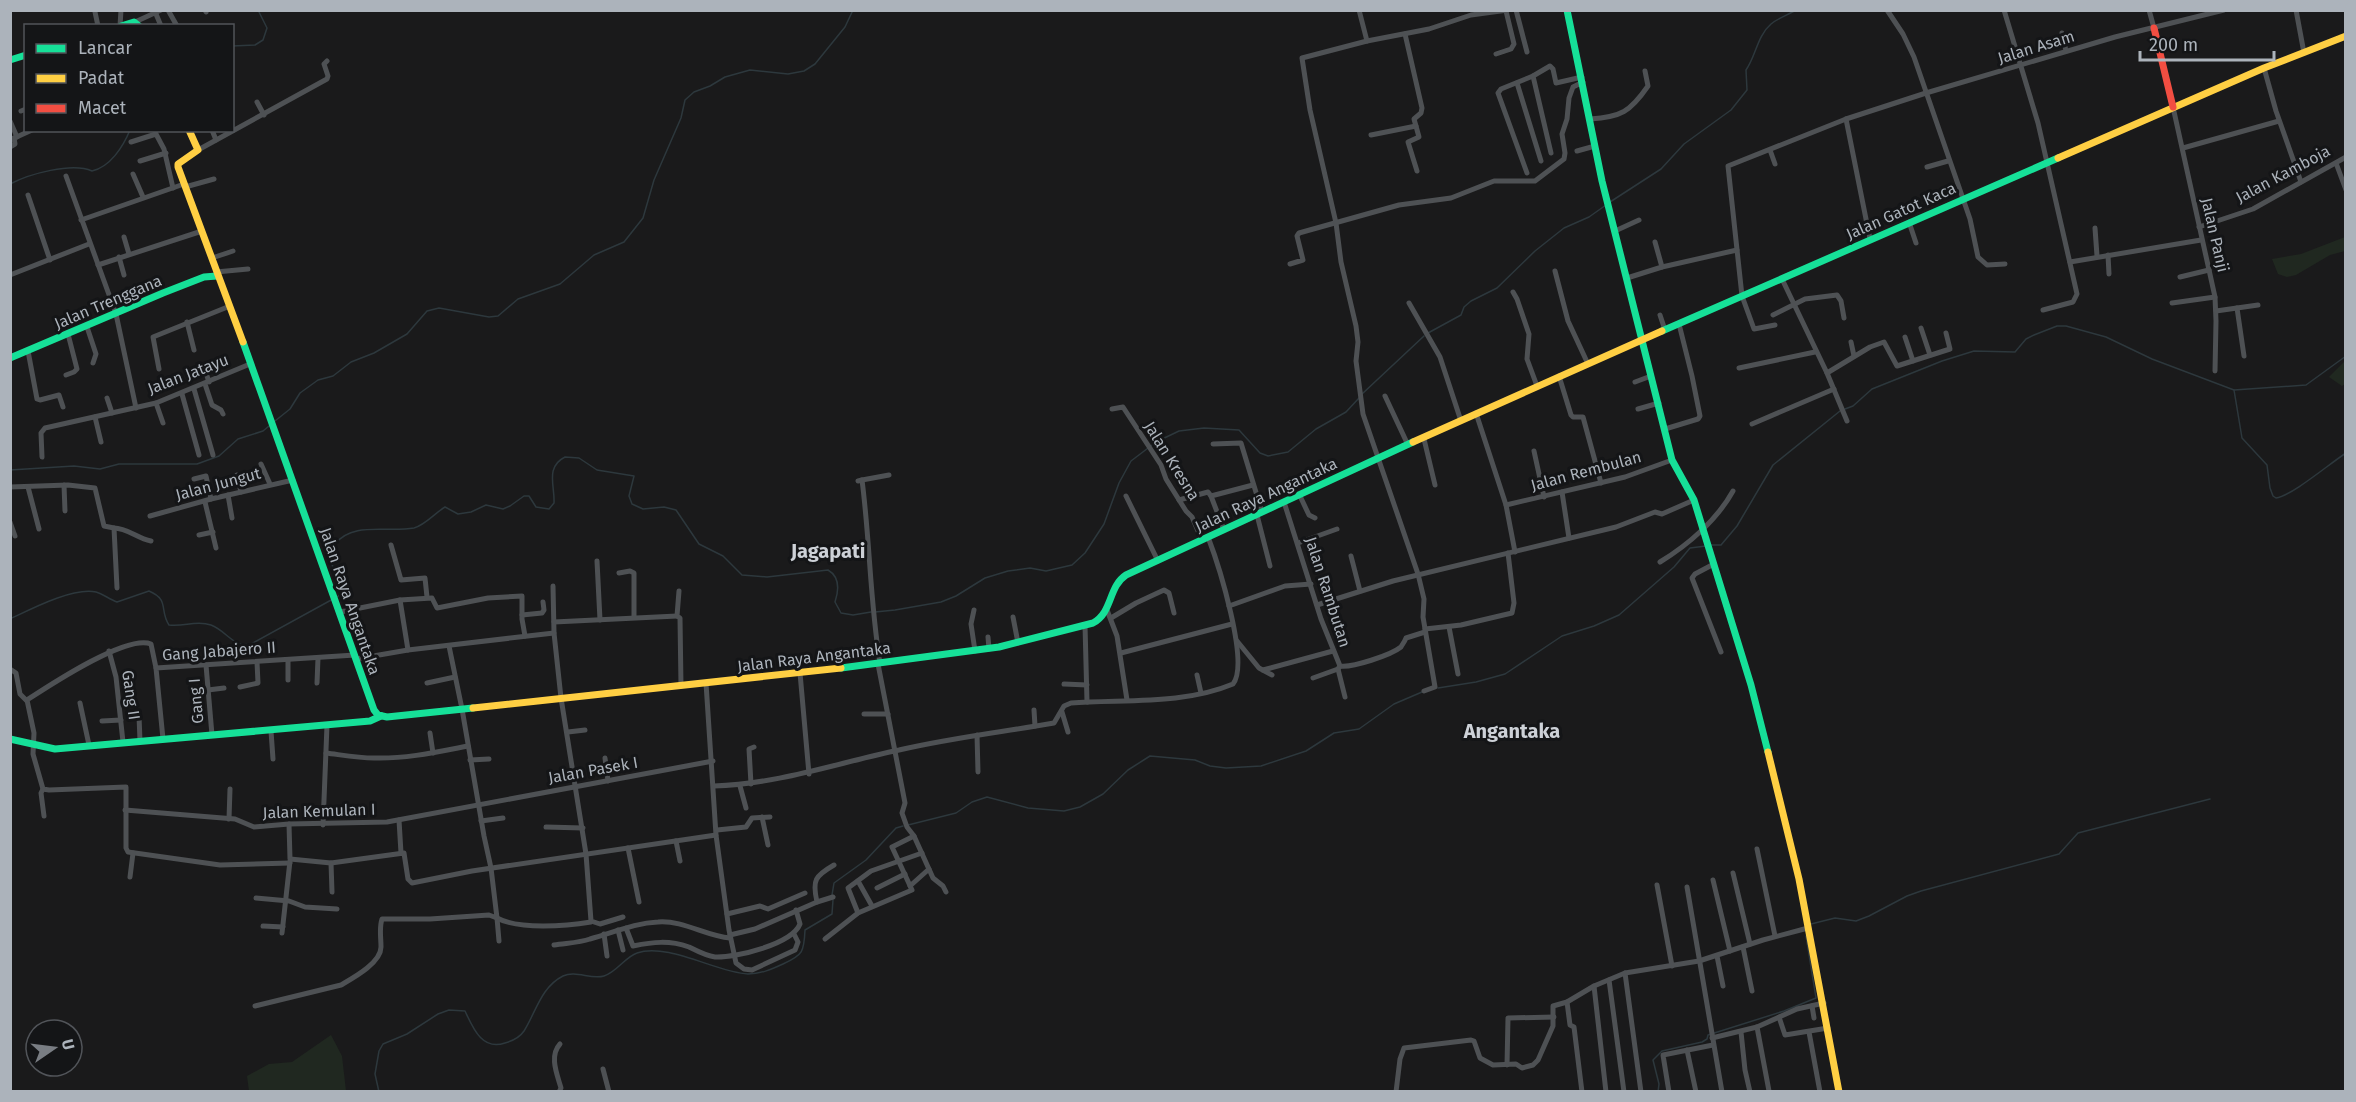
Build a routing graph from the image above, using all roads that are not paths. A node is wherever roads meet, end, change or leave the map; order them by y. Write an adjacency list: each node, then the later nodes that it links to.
1 (168, 10): 13 (street)
2 (1359, 10): 18 (street)
3 (1516, 10): 20 (street)
4 (1568, 10): 28 (main road)
5 (1887, 10): 30 (street)
6 (2004, 10): 24 (street)
7 (2149, 10): 14 (street)
8 (2224, 10): 14 (street, Jalan Asam)
9 (2296, 10): 21 (street)
10 (1507, 11): 16 (street); 22 (street)
11 (158, 12): 12 (street)
12 (137, 24)
13 (176, 24)
14 (2154, 28): 19 (street, Jalan Asam); 32 (main road)
15 (2062, 33): 19 (street)
16 (1405, 34): 18 (street); 38 (street)
17 (2346, 36): 21 (main road, Jalan Gatot Kaca)
18 (1367, 41): 77 (street)
19 (2066, 51): 24 (street, Jalan Asam)
20 (1527, 52)
21 (2304, 52): 25 (main road, Jalan Gatot Kaca)
22 (1496, 54)
23 (327, 61): 33 (street)
24 (2021, 65): 30 (street, Jalan Asam); 59 (street)
25 (2264, 68): 32 (main road, Jalan Gatot Kaca); 37 (street)
26 (1645, 71): 35 (street)
27 (1533, 76): 28 (street); 29 (street); 54 (street)
28 (1582, 80): 35 (main road); 77 (street)
29 (1517, 83): 57 (street); 64 (street)
30 (1926, 93): 34 (street, Jalan Asam); 58 (street)
31 (257, 102): 33 (street)
32 (2173, 107): 49 (street, Jalan Panji); 59 (main road, Jalan Gatot Kaca)
33 (264, 115): 39 (street)
34 (1846, 118): 51 (street, Jalan Asam); 84 (street)
35 (1590, 119): 47 (main road)
36 (10, 121): 44 (street)
37 (2279, 121): 49 (street); 68 (street)
38 (1416, 126): 43 (street); 63 (street)
39 (235, 129)
40 (190, 132): 50 (main road)
41 (213, 132): 45 (street)
42 (230, 132): 45 (street)
43 (1371, 135)
44 (14, 138): 48 (street)
45 (216, 140): 50 (street)
46 (131, 141): 53 (street)
47 (1595, 146): 52 (street); 82 (main road)
48 (10, 147)
49 (2183, 148): 79 (street, Jalan Panji)
50 (198, 150): 69 (main road)
51 (1770, 150): 61 (street); 89 (street, Jalan Asam)
52 (1577, 151)
53 (166, 153): 56 (street); 70 (street)
54 (1551, 153)
55 (2346, 157): 60 (street, Jalan Kamboja)
56 (140, 161)
57 (1541, 161)
58 (1948, 161): 62 (street); 74 (street)
59 (2046, 161): 74 (main road, Jalan Gatot Kaca); 97 (street)
60 (2336, 163): 68 (street, Jalan Kamboja); 71 (street)
61 (1775, 164)
62 (1927, 167)
63 (1417, 171)
64 (1527, 173)
65 (133, 174): 73 (street)
66 (66, 176): 75 (street, Jalan Jatayu)
67 (214, 179): 69 (street)
68 (2301, 182): 79 (street, Jalan Kamboja)
69 (185, 185): 70 (street); 81 (main road, Jalan Raya Angantaka)
70 (173, 188): 73 (street)
71 (2346, 190)
72 (28, 195): 96 (street)
73 (143, 197): 75 (street)
74 (1963, 199): 78 (main road, Jalan Gatot Kaca); 99 (street)
75 (81, 220): 88 (street, Jalan Jatayu)
76 (1639, 220): 82 (street)
77 (1336, 222): 98 (street); 188 (street)
78 (1909, 222): 84 (main road, Jalan Gatot Kaca); 87 (street)
79 (2199, 227): 85 (street, Jalan Panji)
80 (2096, 228): 93 (street)
81 (202, 231): 91 (street); 95 (main road, Jalan Raya Angantaka)
82 (1615, 231): 110 (main road)
83 (124, 237): 91 (street)
84 (1870, 239): 111 (main road, Jalan Gatot Kaca)
85 (2201, 240): 92 (street); 103 (street, Jalan Panji)
86 (1655, 242): 101 (street)
87 (1916, 243)
88 (89, 244): 96 (street); 100 (street, Jalan Jatayu)
89 (1737, 250): 101 (street); 113 (street)
90 (233, 251): 95 (street)
91 (129, 254): 94 (street)
92 (2108, 255): 93 (street); 108 (street)
93 (2097, 256): 97 (street)
94 (118, 258): 100 (street); 106 (street)
95 (212, 258): 107 (main road, Jalan Raya Angantaka)
96 (50, 260): 105 (street)
97 (2070, 262): 121 (street)
98 (1290, 264)
99 (2005, 264)
100 (98, 266): 123 (street, Jalan Jatayu)
101 (1662, 267): 110 (street)
102 (248, 269): 107 (street)
103 (2210, 270): 109 (street); 114 (street, Jalan Panji)
104 (1555, 271): 148 (street)
105 (10, 274)
106 (124, 274)
107 (217, 274): 119 (main road, Jalan Raya Angantaka); 123 (main road, Jalan Trenggana)
108 (2109, 274)
109 (2180, 277)
110 (1627, 278): 136 (main road)
111 (1782, 279): 113 (main road, Jalan Gatot Kaca); 117 (street)
112 (1513, 292): 159 (street)
113 (1742, 296): 128 (main road, Jalan Gatot Kaca); 129 (street)
114 (2215, 297): 116 (street); 122 (street, Jalan Panji)
115 (1409, 303): 175 (street)
116 (2172, 303)
117 (1793, 304): 125 (street); 126 (street); 140 (street)
118 (2258, 305): 120 (street)
119 (230, 306): 127 (street); 147 (main road, Jalan Raya Angantaka)
120 (2237, 308): 122 (street); 143 (street)
121 (2043, 310)
122 (2216, 311): 152 (street, Jalan Panji)
123 (116, 314): 130 (main road, Jalan Trenggana); 168 (street, Jalan Jatayu)
124 (1660, 315): 132 (street)
125 (1773, 315)
126 (1844, 318)
127 (187, 322): 138 (street); 150 (street)
128 (1679, 324): 132 (main road, Jalan Gatot Kaca); 179 (street)
129 (1775, 325)
130 (87, 327): 134 (main road, Jalan Trenggana); 146 (street)
131 (1922, 328): 141 (street)
132 (1665, 330): 136 (main road, Jalan Gatot Kaca)
133 (1946, 333): 141 (street)
134 (68, 334): 139 (main road, Jalan Trenggana); 154 (street)
135 (1905, 338): 145 (street)
136 (1641, 341): 148 (main road, Jalan Raya Angantaka); 156 (main road)
137 (1851, 342): 142 (street)
138 (194, 350)
139 (27, 351): 144 (main road, Jalan Trenggana); 167 (street)
140 (1815, 352): 149 (street); 153 (street)
141 (1930, 355): 145 (street)
142 (1854, 356): 145 (street); 153 (street)
143 (2244, 356)
144 (10, 358)
145 (1913, 361)
146 (93, 363)
147 (250, 364): 158 (street, Jalan Jatayu); 194 (main road, Jalan Raya Angantaka)
148 (1588, 364): 155 (main road, Jalan Raya Angantaka)
149 (1739, 368)
150 (159, 369)
151 (205, 370): 158 (street)
152 (2215, 371)
153 (1827, 373): 161 (street)
154 (66, 375)
155 (1559, 376): 159 (main road, Jalan Raya Angantaka); 195 (street)
156 (1651, 376): 157 (street); 166 (main road)
157 (1635, 382)
158 (207, 383): 160 (street, Jalan Jatayu); 173 (street)
159 (1538, 386): 172 (main road, Jalan Raya Angantaka)
160 (194, 389): 162 (street, Jalan Jatayu); 186 (street)
161 (1834, 389): 176 (street); 178 (street)
162 (182, 394): 165 (street, Jalan Jatayu); 185 (street)
163 (1385, 396): 183 (street)
164 (107, 398): 171 (street)
165 (156, 403): 168 (street, Jalan Jatayu); 177 (street)
166 (1659, 403): 170 (street); 179 (main road)
167 (63, 407)
168 (136, 408): 171 (street, Jalan Jatayu)
169 (1112, 409): 211 (street, Jalan Kresna)
170 (1638, 409)
171 (112, 413): 174 (street, Jalan Jatayu)
172 (1476, 413): 175 (main road, Jalan Raya Angantaka); 215 (street)
173 (223, 414)
174 (95, 417): 181 (street); 187 (street, Jalan Jatayu)
175 (1461, 421): 180 (main road, Jalan Raya Angantaka)
176 (1847, 421)
177 (163, 423)
178 (1752, 424)
179 (1665, 429): 189 (main road)
180 (1424, 439): 183 (main road, Jalan Raya Angantaka); 198 (street)
181 (101, 442)
182 (1213, 444): 197 (street)
183 (1408, 445): 188 (main road, Jalan Raya Angantaka)
184 (1534, 452): 209 (street)
185 (199, 455)
186 (213, 455)
187 (42, 457)
188 (1379, 459): 208 (main road, Jalan Raya Angantaka); 244 (street)
189 (1672, 460): 195 (street, Jalan Rembulan); 212 (main road)
190 (261, 464): 196 (street)
191 (237, 475): 203 (street)
192 (889, 475): 286 (street)
193 (194, 479): 210 (street)
194 (293, 480): 196 (street, Jalan Jungut); 255 (main road, Jalan Raya Angantaka)
195 (1601, 483): 204 (street, Jalan Rembulan)
196 (270, 484): 203 (street, Jalan Jungut)
197 (1253, 485): 207 (street); 217 (street)
198 (1435, 485)
199 (64, 486): 201 (street); 216 (street); 222 (street)
200 (10, 487): 201 (street)
201 (28, 487): 224 (street)
202 (1733, 491): 223 (street)
203 (241, 492): 205 (street, Jalan Jungut)
204 (1562, 492): 209 (street, Jalan Rembulan); 231 (street)
205 (228, 495): 210 (street, Jalan Jungut); 219 (street)
206 (1126, 496): 239 (street)
207 (1211, 496): 211 (street); 226 (street)
208 (1300, 496): 214 (main road, Jalan Raya Angantaka); 220 (street)
209 (1544, 497): 215 (street, Jalan Rembulan)
210 (211, 498): 213 (street, Jalan Jungut)
211 (1179, 500): 230 (street, Jalan Kresna)
212 (1694, 500): 223 (main road); 231 (street)
213 (205, 502): 218 (street, Jalan Jungut); 227 (street)
214 (1284, 502): 217 (main road, Jalan Raya Angantaka); 233 (street, Jalan Rambutan)
215 (1506, 505): 236 (street)
216 (65, 512)
217 (1260, 513): 226 (main road, Jalan Raya Angantaka); 242 (street)
218 (150, 516)
219 (232, 518)
220 (1315, 518)
221 (10, 522): 229 (street)
222 (114, 528): 232 (street); 247 (street)
223 (1703, 528): 240 (street); 241 (main road)
224 (39, 529)
225 (1337, 529): 233 (street)
226 (1224, 530): 230 (main road, Jalan Raya Angantaka)
227 (213, 532): 228 (street); 235 (street)
228 (199, 536)
229 (15, 537)
230 (1205, 538): 239 (main road, Jalan Raya Angantaka); 254 (street, Jalan Kresna)
231 (1569, 538): 236 (street)
232 (151, 541)
233 (1298, 543): 245 (street, Jalan Rambutan)
234 (391, 545): 250 (street)
235 (216, 548)
236 (1511, 553): 244 (street); 267 (street)
237 (1351, 556): 249 (street)
238 (597, 561): 263 (street)
239 (1158, 561): 258 (main road, Jalan Raya Angantaka)
240 (1660, 562)
241 (1712, 565): 280 (street); 417 (main road)
242 (1270, 566)
243 (619, 573): 261 (street)
244 (1418, 574): 249 (street); 268 (street)
245 (1311, 584): 253 (street, Jalan Rambutan); 254 (street)
246 (553, 586): 264 (street)
247 (117, 588)
248 (679, 591): 260 (street)
249 (1360, 591): 253 (street)
250 (430, 598): 251 (street); 259 (street)
251 (400, 600): 255 (street); 276 (street)
252 (543, 602): 259 (street)
253 (1317, 605): 279 (street, Jalan Rambutan)
254 (1229, 606): 265 (street, Jalan Kresna)
255 (341, 607): 282 (main road, Jalan Raya Angantaka)
256 (974, 610): 278 (street)
257 (1174, 613): 258 (street)
258 (1109, 614): 266 (main road, Jalan Raya Angantaka); 281 (street)
259 (522, 615): 270 (street)
260 (677, 616): 261 (street); 304 (street)
261 (634, 617): 263 (street)
262 (1013, 617): 273 (street)
263 (600, 620): 264 (street)
264 (554, 622): 269 (street)
265 (1232, 624): 272 (street, Jalan Kresna); 281 (street)
266 (1085, 625): 273 (main road, Jalan Raya Angantaka); 303 (street)
267 (1449, 627): 268 (street); 293 (street)
268 (1425, 630): 289 (street, Jalan Rambutan); 308 (street)
269 (554, 633): 270 (street, Gang Jabajero II); 311 (street)
270 (525, 636): 274 (street, Gang Jabajero II)
271 (988, 637): 275 (street)
272 (1237, 641): 291 (street); 309 (street)
273 (1017, 643): 275 (main road, Jalan Raya Angantaka)
274 (449, 646): 276 (street, Gang Jabajero II); 296 (street)
275 (989, 649): 278 (main road, Jalan Raya Angantaka)
276 (408, 650): 282 (street, Gang Jabajero II)
277 (109, 651): 288 (street); 313 (street); 323 (street, Gang II)
278 (975, 651): 286 (main road, Jalan Raya Angantaka)
279 (1333, 651): 289 (street, Jalan Rambutan); 291 (street)
280 (1721, 652)
281 (1120, 653): 312 (street)
282 (355, 657): 283 (street, Gang Jabajero II); 322 (main road, Jalan Raya Angantaka)
283 (318, 658): 284 (street, Gang Jabajero II); 299 (street)
284 (288, 660): 285 (street, Gang Jabajero II); 298 (street)
285 (257, 662): 287 (street, Gang Jabajero II); 305 (street)
286 (879, 664): 292 (main road, Jalan Raya Angantaka); 320 (street)
287 (206, 665): 288 (street, Gang Jabajero II); 307 (street, Gang I)
288 (156, 668): 334 (street, Gang Jabajero II)
289 (1339, 668): 297 (street); 310 (street)
290 (10, 669): 313 (street)
291 (1263, 670): 295 (street)
292 (800, 673): 301 (main road, Jalan Raya Angantaka); 351 (street)
293 (1458, 674)
294 (1197, 675): 309 (street)
295 (1272, 675)
296 (455, 676): 300 (street); 316 (street)
297 (1312, 678)
298 (288, 680)
299 (317, 682)
300 (427, 683)
301 (706, 683): 304 (main road, Jalan Raya Angantaka); 349 (street)
302 (1064, 684): 303 (street)
303 (1087, 685): 314 (street)
304 (681, 686): 311 (main road, Jalan Raya Angantaka)
305 (240, 687)
306 (224, 688): 307 (street)
307 (208, 690): 332 (street, Gang I)
308 (1424, 691)
309 (1201, 693): 312 (street)
310 (1345, 697)
311 (561, 698): 316 (main road, Jalan Raya Angantaka); 329 (street)
312 (1127, 700): 314 (street)
313 (27, 701): 338 (street)
314 (1087, 702): 318 (street)
315 (80, 703): 339 (street)
316 (462, 709): 322 (main road, Jalan Raya Angantaka); 340 (street)
317 (1034, 710): 325 (street)
318 (1062, 712): 325 (street); 330 (street)
319 (864, 714): 320 (street)
320 (888, 714): 342 (street)
321 (139, 716): 336 (street)
322 (381, 716): 326 (main road)
323 (121, 720): 324 (street); 337 (street, Gang II)
324 (102, 721)
325 (1035, 726): 333 (street)
326 (328, 728): 328 (main road); 343 (street)
327 (585, 730): 329 (street)
328 (271, 731): 332 (main road); 346 (street)
329 (568, 732): 354 (street)
330 (1068, 732)
331 (430, 733): 344 (street)
332 (212, 735): 334 (main road)
333 (977, 735): 342 (street); 350 (street)
334 (162, 739): 336 (main road)
335 (10, 740): 338 (main road)
336 (140, 741): 337 (main road)
337 (123, 742): 339 (main road)
338 (34, 745): 339 (main road); 357 (street)
339 (89, 745)
340 (468, 746): 344 (street); 348 (street)
341 (754, 747): 353 (street)
342 (895, 751): 351 (street); 374 (street)
343 (326, 753): 344 (street); 370 (street)
344 (433, 753)
345 (605, 758): 352 (street)
346 (273, 759)
347 (489, 759): 348 (street)
348 (470, 760): 359 (street)
349 (713, 761): 352 (street, Jalan Pasek I); 355 (street)
350 (978, 772)
351 (808, 774): 353 (street)
352 (608, 781): 354 (street, Jalan Pasek I)
353 (751, 784): 356 (street)
354 (575, 785): 359 (street, Jalan Pasek I); 372 (street)
355 (714, 786): 356 (street); 373 (street)
356 (740, 786): 360 (street)
357 (43, 789): 361 (street); 362 (street)
358 (230, 789): 366 (street)
359 (479, 806): 367 (street, Jalan Kemulan I); 368 (street)
360 (746, 808)
361 (126, 810): 366 (street, Jalan Kemulan I); 379 (street)
362 (44, 816)
363 (762, 817): 364 (street); 373 (street); 376 (street)
364 (771, 817)
365 (503, 818): 368 (street)
366 (229, 819): 369 (street, Jalan Kemulan I)
367 (399, 820): 370 (street, Jalan Kemulan I); 380 (street)
368 (481, 821): 388 (street)
369 (289, 824): 370 (street, Jalan Kemulan I); 383 (street)
370 (323, 825)
371 (546, 827): 372 (street)
372 (583, 828): 382 (street)
373 (717, 832): 375 (street); 411 (street)
374 (914, 836): 381 (street); 385 (street)
375 (676, 841): 377 (street); 384 (street)
376 (768, 845)
377 (628, 848): 382 (street); 405 (street)
378 (1757, 849): 422 (street)
379 (133, 853): 383 (street); 392 (street)
380 (401, 853): 386 (street); 388 (street)
381 (922, 853): 385 (street); 389 (street)
382 (586, 854): 388 (street); 414 (street)
383 (290, 861): 386 (street); 404 (street)
384 (680, 861)
385 (899, 862): 391 (street); 394 (street)
386 (331, 863): 399 (street)
387 (834, 865): 406 (street)
388 (491, 868): 413 (street)
389 (929, 869): 396 (street); 400 (street)
390 (1733, 873): 425 (street)
391 (905, 874): 396 (street); 398 (street)
392 (130, 877)
393 (1713, 880): 429 (street)
394 (858, 881): 407 (street); 410 (street)
395 (1658, 885): 434 (street)
396 (910, 886): 407 (street)
397 (1687, 887): 433 (street)
398 (877, 888)
399 (332, 892)
400 (946, 892)
401 (804, 893): 411 (street)
402 (833, 897): 406 (street)
403 (256, 898): 404 (street)
404 (285, 901): 408 (street); 415 (street)
405 (639, 902)
406 (817, 902): 409 (street)
407 (872, 906): 410 (street)
408 (337, 909)
409 (796, 910): 419 (street); 421 (street)
410 (858, 913): 423 (street)
411 (727, 914): 419 (street)
412 (623, 917): 414 (street)
413 (497, 918): 414 (street); 424 (street); 442 (street)
414 (591, 922)
415 (263, 926)
416 (626, 928): 418 (street); 419 (street); 430 (street)
417 (1808, 928): 422 (street); 441 (main road)
418 (618, 930): 420 (street); 428 (street)
419 (730, 932): 430 (street)
420 (604, 934): 426 (street); 431 (street)
421 (794, 934): 430 (street); 430 (street)
422 (1775, 936): 425 (street)
423 (825, 939)
424 (499, 941)
425 (1750, 944): 427 (street)
426 (554, 945)
427 (1743, 947): 429 (street); 439 (street)
428 (623, 950)
429 (1730, 951): 432 (street)
430 (733, 955)
431 (607, 956)
432 (1717, 956): 433 (street); 438 (street)
433 (1699, 961): 434 (street); 451 (street)
434 (1672, 966): 435 (street)
435 (1626, 973): 436 (street); 462 (street)
436 (1609, 980): 437 (street); 461 (street)
437 (1594, 986): 440 (street); 460 (street)
438 (1723, 986)
439 (1752, 991)
440 (1567, 1002): 444 (street); 459 (street)
441 (1824, 1003): 443 (street); 448 (main road)
442 (255, 1006)
443 (1812, 1006): 445 (street); 446 (street)
444 (1554, 1017): 454 (street); 454 (street)
445 (1779, 1017): 447 (street); 450 (street)
446 (1814, 1018)
447 (1757, 1027): 449 (street); 467 (street)
448 (1828, 1028): 450 (street); 469 (main road)
449 (1741, 1032): 451 (street); 466 (street)
450 (1809, 1032): 468 (street)
451 (1712, 1042): 453 (street); 465 (street)
452 (560, 1044): 456 (street)
453 (1687, 1050): 463 (street); 464 (street)
454 (1508, 1065): 458 (street)
455 (603, 1069): 457 (street)
456 (559, 1092)
457 (609, 1092)
458 (1396, 1092)
459 (1582, 1092)
460 (1606, 1092)
461 (1624, 1092)
462 (1641, 1092)
463 (1669, 1092)
464 (1696, 1092)
465 (1722, 1092)
466 (1750, 1092)
467 (1769, 1092)
468 (1820, 1092)
469 (1839, 1092)

